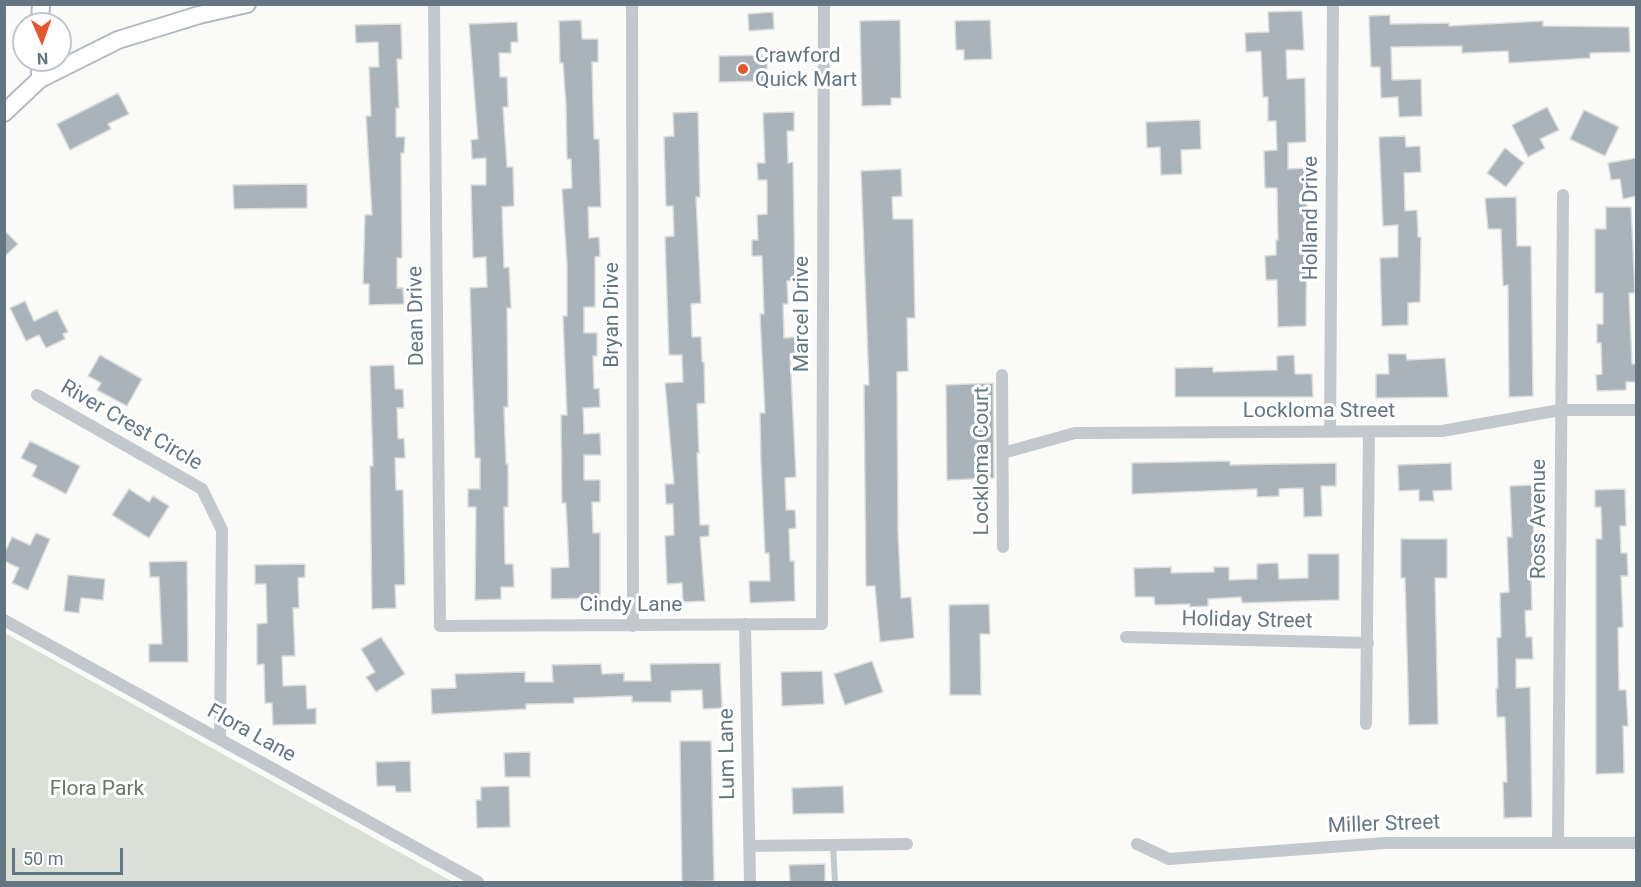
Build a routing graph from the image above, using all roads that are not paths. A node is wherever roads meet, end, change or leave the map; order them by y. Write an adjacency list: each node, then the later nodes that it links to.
1 (247, 4): 7 (street)
2 (434, 4): 21 (street, Dean Drive)
3 (632, 4): 22 (street, Bryan Drive)
4 (824, 4): 20 (street, Marcel Drive)
5 (1333, 4): 14 (street, Holland Drive)
6 (40, 72): 7 (street)
7 (40, 79): 8 (street)
8 (4, 113)
9 (1563, 195): 12 (street, Ross Avenue)
10 (1002, 375): 16 (street, Lockloma Court)
11 (37, 395): 26 (street, River Crest Circle)
12 (1560, 410): 13 (street, Lockloma Street); 15 (street, Lockloma Street); 27 (street, Ross Avenue)
13 (1636, 410)
14 (1330, 431): 15 (street, Lockloma Street); 16 (street, Lockloma Street)
15 (1369, 432): 24 (street)
16 (1003, 453): 17 (street, Lockloma Court)
17 (1003, 547)
18 (4, 620): 26 (street, Flora Lane)
19 (745, 624): 20 (street, Cindy Lane); 22 (street, Cindy Lane); 32 (street, Lum Lane)
20 (822, 624)
21 (440, 626): 22 (street, Cindy Lane)
22 (633, 626)
23 (1126, 637): 24 (street, Holiday Street)
24 (1368, 643): 25 (street)
25 (1366, 724)
26 (220, 739): 33 (street, Flora Lane)
27 (1558, 843): 28 (street, Miller Street); 30 (street, Miller Street)
28 (1636, 843)
29 (907, 844): 31 (street)
30 (1137, 844)
31 (833, 845): 32 (street); 35 (lane)
32 (749, 846): 34 (street, Lum Lane)
33 (478, 882)
34 (750, 882)
35 (835, 882)

